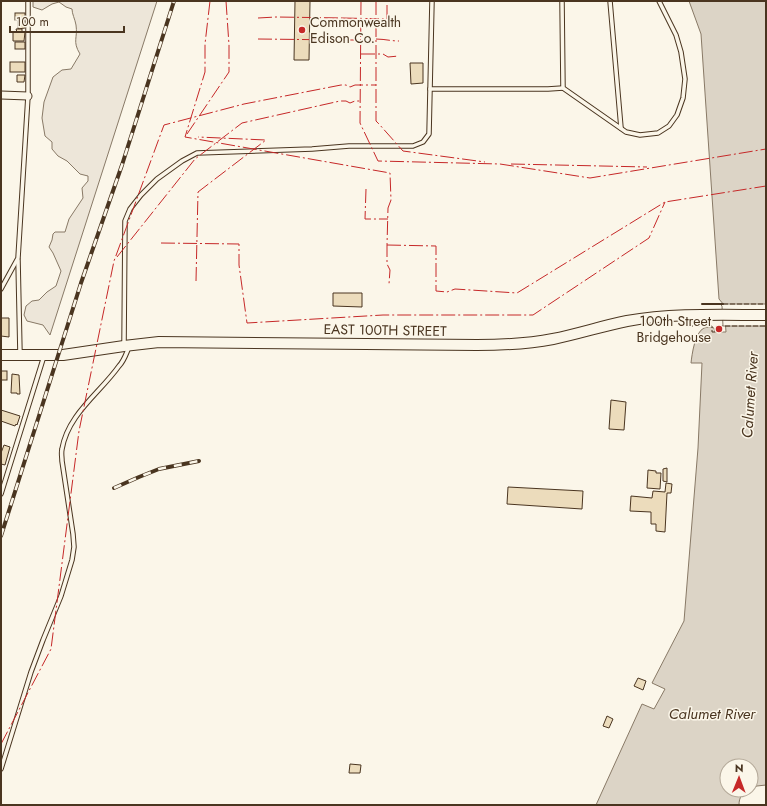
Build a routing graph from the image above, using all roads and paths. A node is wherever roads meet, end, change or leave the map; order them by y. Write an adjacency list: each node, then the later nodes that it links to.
1 (28, 1): 9 (lane)
2 (432, 1): 7 (lane)
3 (562, 1): 6 (lane)
4 (610, 1): 10 (lane)
5 (659, 1): 10 (lane)
6 (563, 88): 7 (lane); 10 (lane)
7 (430, 89): 14 (lane)
8 (1, 95): 9 (street)
9 (28, 96): 11 (lane)
10 (621, 128)
11 (18, 258): 12 (lane); 16 (lane)
12 (1, 289)
13 (766, 315): 14 (main road, EAST 100TH STREET)
14 (127, 346): 17 (main road, EAST 100TH STREET); 19 (lane)
15 (1, 355): 16 (main road, EAST 100TH STREET)
16 (20, 355): 17 (main road, EAST 100TH STREET)
17 (44, 355): 18 (lane)
18 (1, 494)
19 (1, 770)

